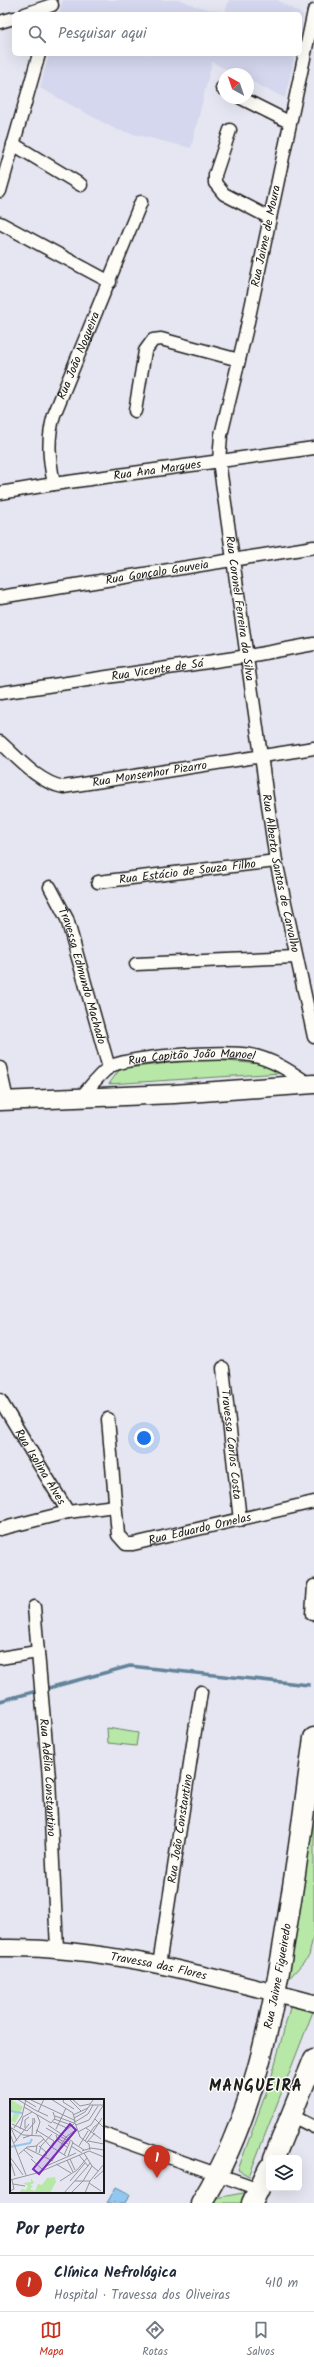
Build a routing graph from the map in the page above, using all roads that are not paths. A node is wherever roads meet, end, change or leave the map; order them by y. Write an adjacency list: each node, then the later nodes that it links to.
1 (52, 6): 3 (street)
2 (314, 10): 8 (street, Rua Jaime de Moura)
3 (32, 12)
4 (12, 19): 5 (street)
5 (0, 22)
6 (37, 56): 10 (street)
7 (253, 104): 8 (street)
8 (289, 122): 14 (street, Rua Jaime de Moura)
9 (230, 130): 14 (street)
10 (8, 152): 11 (street); 12 (street)
11 (81, 185)
12 (0, 191)
13 (141, 202): 16 (street, Rua João Nogueira)
14 (270, 218): 17 (street, Rua Jaime de Moura)
15 (0, 224): 16 (street)
16 (110, 282): 21 (street, Rua João Nogueira)
17 (239, 360): 18 (street); 20 (street, Rua Jaime de Moura)
18 (135, 411)
19 (314, 448): 20 (street, Rua Ana Marques)
20 (220, 461): 21 (street, Rua Ana Marques); 24 (street, Rua Coronel Ferreira da Silva)
21 (54, 484): 22 (street, Rua Ana Marques)
22 (0, 493)
23 (314, 547): 24 (street, Rua Gonçalo Gouveia)
24 (235, 561): 25 (street, Rua Gonçalo Gouveia); 27 (street, Rua Coronel Ferreira da Silva)
25 (0, 598)
26 (314, 644): 27 (street, Rua Vicente de Sá)
27 (248, 656): 28 (street, Rua Vicente de Sá); 31 (street, Rua Coronel Ferreira da Silva)
28 (0, 693)
29 (0, 742): 31 (street, Rua Monsenhor Pizarro)
30 (314, 748): 31 (street, Rua Monsenhor Pizarro)
31 (262, 756): 32 (street, Rua Alberto Santos de Carvalho)
32 (276, 861): 33 (street, Rua Estácio de Souza Filho); 35 (street, Rua Alberto Santos de Carvalho)
33 (98, 882)
34 (50, 887): 39 (street, Travessa Edmundo Machado)
35 (296, 957): 36 (street); 37 (street, Rua Alberto Santos de Carvalho)
36 (136, 964)
37 (314, 1037)
38 (0, 1068): 42 (street)
39 (109, 1068): 40 (street, Rua Capitão João Manoel); 41 (street, Rua Capitão João Manoel)
40 (312, 1084): 41 (main road, Rua Capitão João Manoel)
41 (81, 1097): 42 (main road, Rua Capitão João Manoel)
42 (4, 1100)
43 (223, 1368): 49 (street, Travessa Carlos Costa)
44 (0, 1400): 48 (street, Rua Isolina Alves)
45 (108, 1419): 47 (street)
46 (314, 1502): 49 (street, Rua Eduardo Ornelas)
47 (115, 1506): 48 (street); 49 (street, Rua Eduardo Ornelas)
48 (68, 1512): 50 (street)
49 (240, 1520)
50 (0, 1529)
51 (314, 1586): 53 (street)
52 (34, 1606): 54 (street, Rua Adélia Constantino)
53 (312, 1614)
54 (37, 1652): 55 (street); 59 (street, Rua Adélia Constantino)
55 (0, 1658)
56 (201, 1692): 60 (street, Rua João Constantino)
57 (314, 1738): 61 (main road, Rua Jaime Figueiredo)
58 (0, 1948): 59 (street, Travessa das Flores)
59 (57, 1949): 60 (street, Travessa das Flores)
60 (159, 1965): 61 (street, Travessa das Flores)
61 (277, 1993): 62 (street, Travessa das Flores); 68 (main road, Rua Jaime Figueiredo)
62 (314, 2003)
63 (314, 2059): 64 (main road)
64 (292, 2116): 65 (street); 67 (main road)
65 (314, 2127)
66 (104, 2134): 68 (street)
67 (275, 2155)
68 (219, 2174): 70 (street); 71 (main road, Rua Jaime Figueiredo)
69 (266, 2174): 70 (main road)
70 (255, 2196)
71 (201, 2203)

